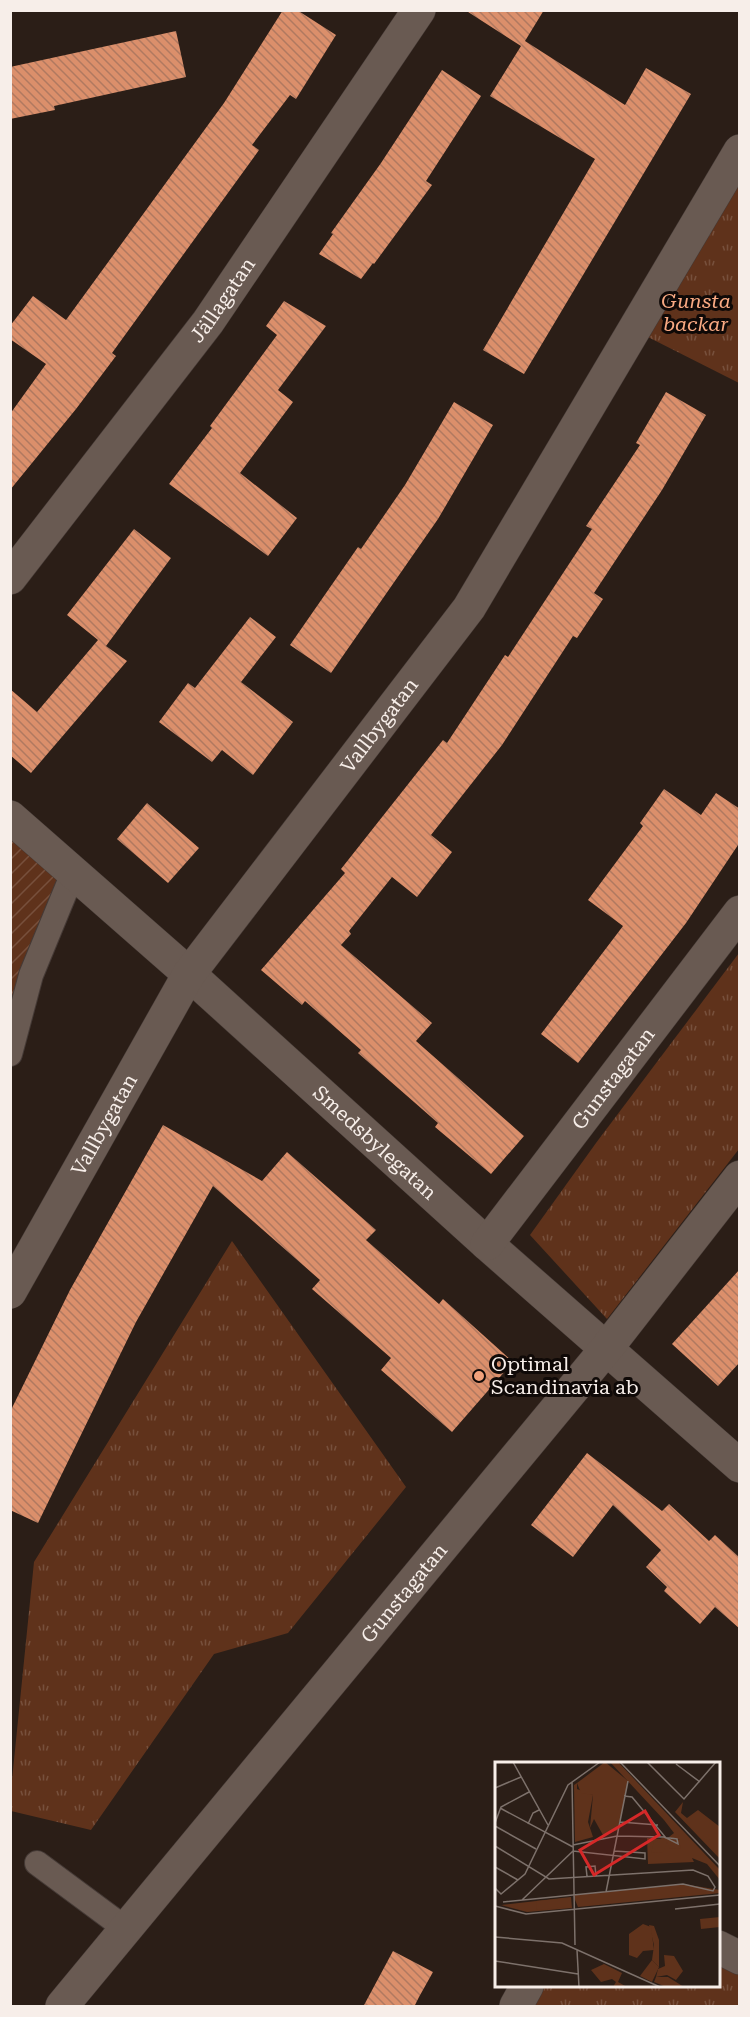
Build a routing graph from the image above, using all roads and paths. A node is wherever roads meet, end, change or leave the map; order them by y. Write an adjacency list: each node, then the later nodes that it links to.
1 (418, 10): 3 (street, Jällagatan)
2 (740, 151): 7 (street, Vallbygatan)
3 (10, 578)
4 (10, 817): 5 (street, Smedsbylegatan)
5 (73, 873): 7 (street, Smedsbylegatan); 8 (lane)
6 (740, 912): 10 (street, Gunstagatan)
7 (189, 974): 10 (street, Smedsbylegatan); 11 (street, Vallbygatan)
8 (10, 1054)
9 (740, 1177): 12 (street, Gunstagatan)
10 (487, 1244): 12 (street, Smedsbylegatan)
11 (10, 1292)
12 (606, 1349): 13 (street, Smedsbylegatan); 15 (street, Gunstagatan)
13 (740, 1466)
14 (37, 1863): 15 (lane)
15 (126, 1929): 19 (street, Gunstagatan)
16 (720, 1948): 17 (street)
17 (740, 1958)
18 (526, 1987): 20 (street)
19 (62, 2007)
20 (516, 2007)

